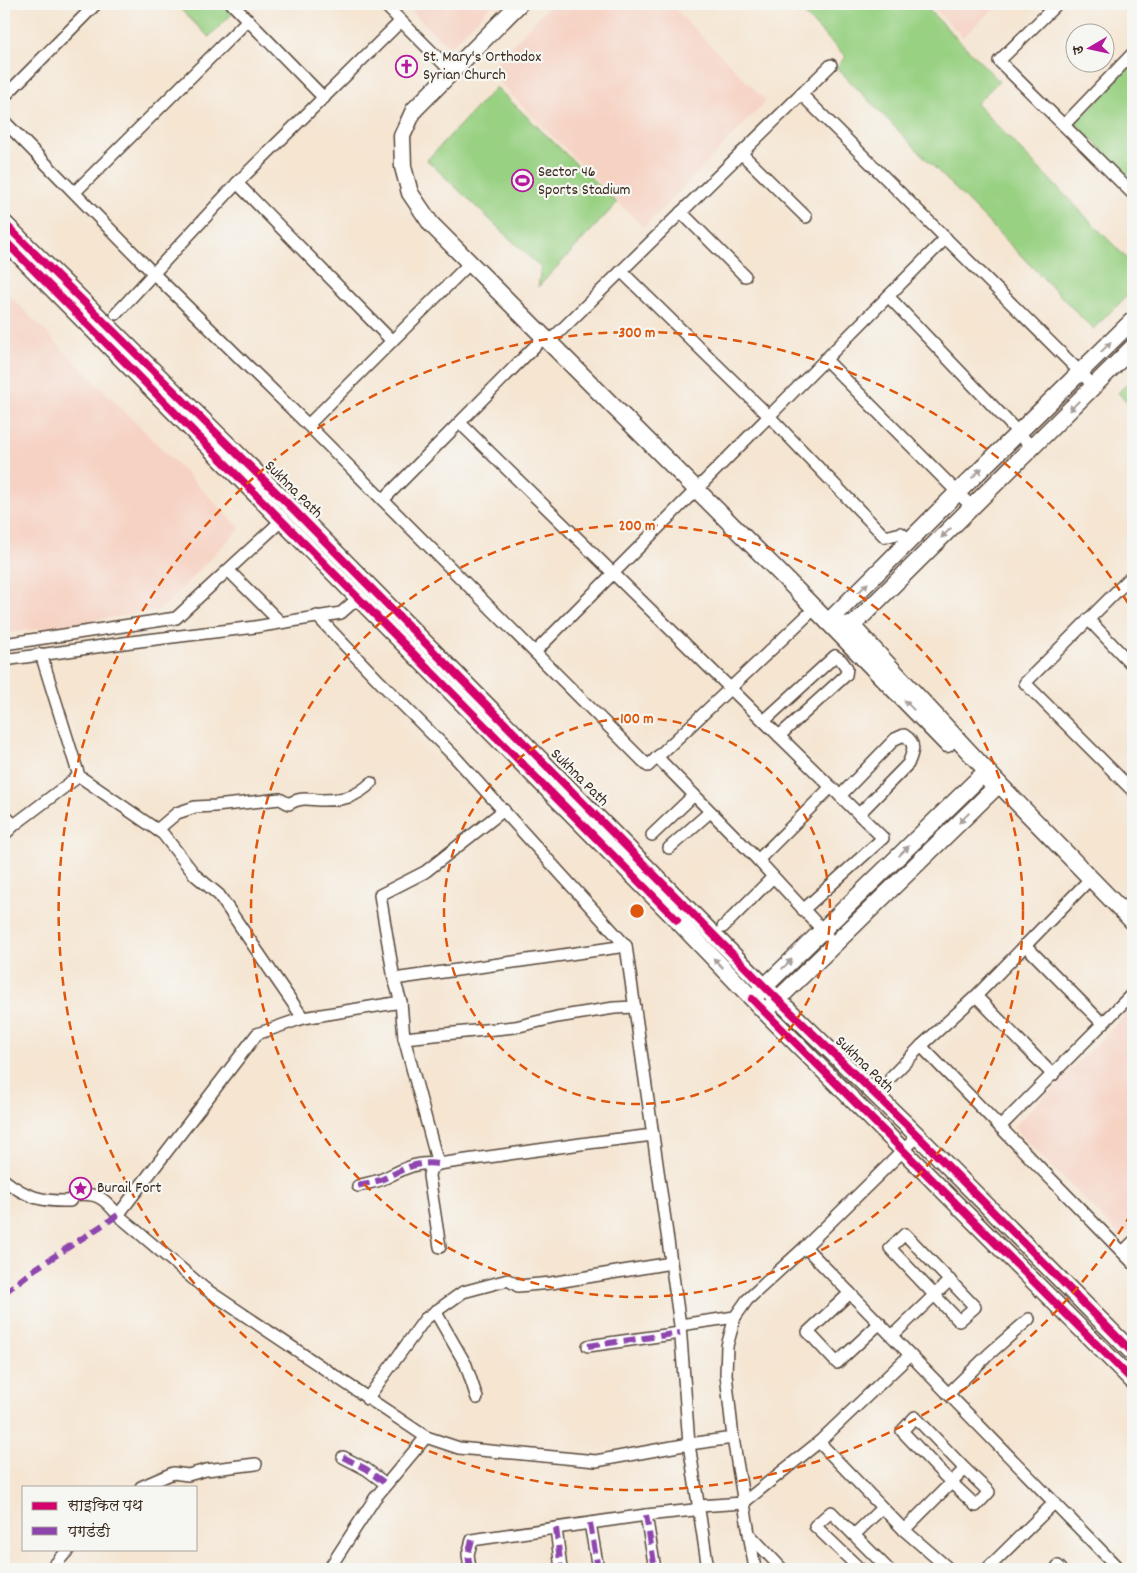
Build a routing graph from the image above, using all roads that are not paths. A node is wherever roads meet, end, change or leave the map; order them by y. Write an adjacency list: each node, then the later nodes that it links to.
1 (96, 4): 12 (street)
2 (232, 4): 6 (street)
3 (384, 4): 7 (street)
4 (519, 4): 10 (main road)
5 (1057, 4): 15 (street)
6 (248, 20): 13 (street); 18 (street)
7 (401, 21): 10 (street); 13 (street)
8 (1133, 53): 15 (street)
9 (831, 65): 11 (street)
10 (452, 72): 25 (main road)
11 (801, 94): 16 (street); 23 (street)
12 (4, 97)
13 (324, 98): 17 (street)
14 (4, 121): 18 (street)
15 (1064, 125): 19 (street)
16 (741, 153): 20 (street); 21 (street)
17 (237, 183): 27 (street); 32 (street)
18 (75, 192): 27 (street)
19 (1133, 194)
20 (681, 212): 26 (street); 28 (street)
21 (806, 217)
22 (4, 223): 96 (main road, Sukhna Path)
23 (946, 238): 29 (street); 36 (street)
24 (4, 240): 47 (main road, Sukhna Path)
25 (470, 263): 32 (street); 33 (main road)
26 (621, 271): 33 (street); 38 (street)
27 (154, 274): 30 (street); 40 (street)
28 (745, 276)
29 (888, 296): 35 (street); 41 (street)
30 (116, 314)
31 (1133, 320): 36 (main road, one-way to 31)
32 (392, 340): 40 (street)
33 (547, 340): 39 (street); 43 (main road)
34 (1133, 347): 37 (main road)
35 (825, 359): 38 (street); 44 (street)
36 (1080, 372): 37 (street); 41 (main road)
37 (1094, 386): 42 (main road, one-way to 42)
38 (768, 415): 43 (street); 48 (street)
39 (460, 423): 45 (street); 50 (street)
40 (308, 425): 45 (street)
41 (1018, 433): 42 (street); 44 (main road, one-way to 41)
42 (1032, 448): 46 (main road)
43 (696, 488): 50 (street); 53 (main road)
44 (957, 493): 46 (street); 48 (main road)
45 (383, 500): 60 (street)
46 (972, 508): 58 (main road, one-way to 58)
47 (281, 521): 49 (street); 52 (main road, Sukhna Path)
48 (910, 541): 57 (main road, one-way to 48)
49 (228, 570): 56 (street); 59 (street)
50 (612, 573): 60 (street); 64 (street)
51 (1132, 580): 55 (street)
52 (358, 598): 54 (street); 99 (main road, Sukhna Path, one-way to 52)
53 (814, 609): 57 (main road); 64 (street)
54 (317, 616): 56 (street); 76 (street)
55 (1088, 619): 63 (street); 72 (street)
56 (280, 622): 61 (street)
57 (828, 622): 58 (main road); 69 (main road, one-way to 57)
58 (852, 626): 71 (main road)
59 (4, 644)
60 (534, 652): 67 (street)
61 (41, 654): 62 (street); 68 (street)
62 (4, 660)
63 (1133, 666)
64 (730, 688): 65 (street); 67 (street)
65 (764, 721): 66 (street); 66 (street)
66 (780, 736): 73 (street)
67 (657, 757): 74 (street)
68 (79, 776): 80 (street); 81 (street)
69 (979, 778): 71 (main road); 91 (main road, one-way to 69)
70 (371, 783): 81 (street)
71 (999, 784): 87 (main road); 92 (main road, one-way to 92)
72 (1131, 785)
73 (831, 787): 75 (street); 85 (street)
74 (694, 795): 77 (street); 83 (street)
75 (840, 796): 78 (street); 78 (street)
76 (504, 810): 93 (street); 95 (street)
77 (710, 812): 84 (street); 85 (street)
78 (859, 814): 88 (street)
79 (4, 815): 80 (street)
80 (14, 825): 82 (street)
81 (157, 830): 104 (street)
82 (4, 834)
83 (652, 835)
84 (669, 848)
85 (758, 860): 86 (street)
86 (773, 877): 88 (street); 90 (street)
87 (1091, 878): 89 (main road); 94 (street)
88 (803, 910): 91 (street)
89 (1130, 911)
90 (723, 927)
91 (822, 930): 92 (street); 96 (main road, one-way to 91)
92 (835, 943): 100 (main road)
93 (626, 946): 95 (street); 102 (street)
94 (1025, 946): 98 (street); 105 (street)
95 (394, 979): 101 (street)
96 (764, 986): 99 (main road); 100 (main road, Sukhna Path)
97 (1133, 993): 105 (street)
98 (976, 996): 107 (street); 108 (street)
99 (752, 999): 103 (main road, Sukhna Path)
100 (777, 999): 103 (main road); 112 (main road, Sukhna Path)
101 (400, 1002): 104 (street); 106 (street)
102 (635, 1007): 106 (street); 111 (street)
103 (765, 1012): 113 (main road, Sukhna Path)
104 (303, 1018): 117 (street)
105 (1103, 1024): 108 (street)
106 (404, 1038): 114 (street)
107 (921, 1046): 109 (street); 110 (street)
108 (1053, 1075): 110 (street)
109 (891, 1077)
110 (1000, 1127): 121 (street)
111 (653, 1135): 114 (street); 122 (street)
112 (918, 1136): 113 (street); 134 (main road, Sukhna Path)
113 (904, 1150): 119 (street); 136 (main road, Sukhna Path)
114 (438, 1164): 116 (street); 120 (street)
115 (4, 1180): 117 (street)
116 (358, 1186)
117 (118, 1215): 139 (street)
118 (1133, 1242): 121 (street)
119 (805, 1246): 125 (street); 128 (street)
120 (440, 1247)
121 (1123, 1252): 123 (street)
122 (671, 1263): 127 (street); 131 (street)
123 (1133, 1263)
124 (950, 1280): 126 (street); 126 (street); 126 (street)
125 (850, 1293): 130 (street); 130 (street)
126 (935, 1295): 132 (street)
127 (435, 1311): 138 (street); 139 (street)
128 (736, 1317): 131 (street); 141 (street)
129 (1030, 1318): 137 (street)
130 (880, 1323): 132 (street)
131 (680, 1329): 133 (street); 143 (street)
132 (892, 1336): 135 (street)
133 (588, 1346)
134 (1133, 1353)
135 (910, 1355): 137 (street); 142 (street)
136 (1133, 1381)
137 (948, 1394): 151 (street)
138 (477, 1398)
139 (368, 1399): 140 (street)
140 (426, 1437): 143 (street); 148 (street)
141 (733, 1438): 143 (street); 150 (street)
142 (819, 1442): 150 (street); 153 (street)
143 (689, 1444): 152 (street)
144 (343, 1457): 148 (street)
145 (256, 1464): 149 (street)
146 (965, 1469): 147 (street); 147 (street); 147 (street)
147 (952, 1483): 157 (street)
148 (386, 1484): 162 (street)
149 (144, 1486)
150 (743, 1503): 152 (street); 158 (street)
151 (1054, 1503): 173 (street); 176 (street)
152 (699, 1506): 154 (street); 167 (street)
153 (882, 1508): 157 (street); 159 (street)
154 (646, 1515): 155 (street); 166 (street)
155 (590, 1523): 156 (street); 165 (street)
156 (556, 1528): 163 (street); 164 (street)
157 (904, 1530): 172 (street)
158 (750, 1535): 168 (street); 169 (street)
159 (854, 1535): 170 (street); 171 (street)
160 (68, 1550): 161 (street)
161 (51, 1569)
162 (329, 1569)
163 (470, 1569)
164 (562, 1569)
165 (598, 1569)
166 (655, 1569)
167 (708, 1569)
168 (755, 1569)
169 (782, 1569)
170 (860, 1569)
171 (888, 1569)
172 (949, 1569)
173 (987, 1569)
174 (1056, 1569): 175 (street)
175 (1061, 1569)
176 (1119, 1569)

